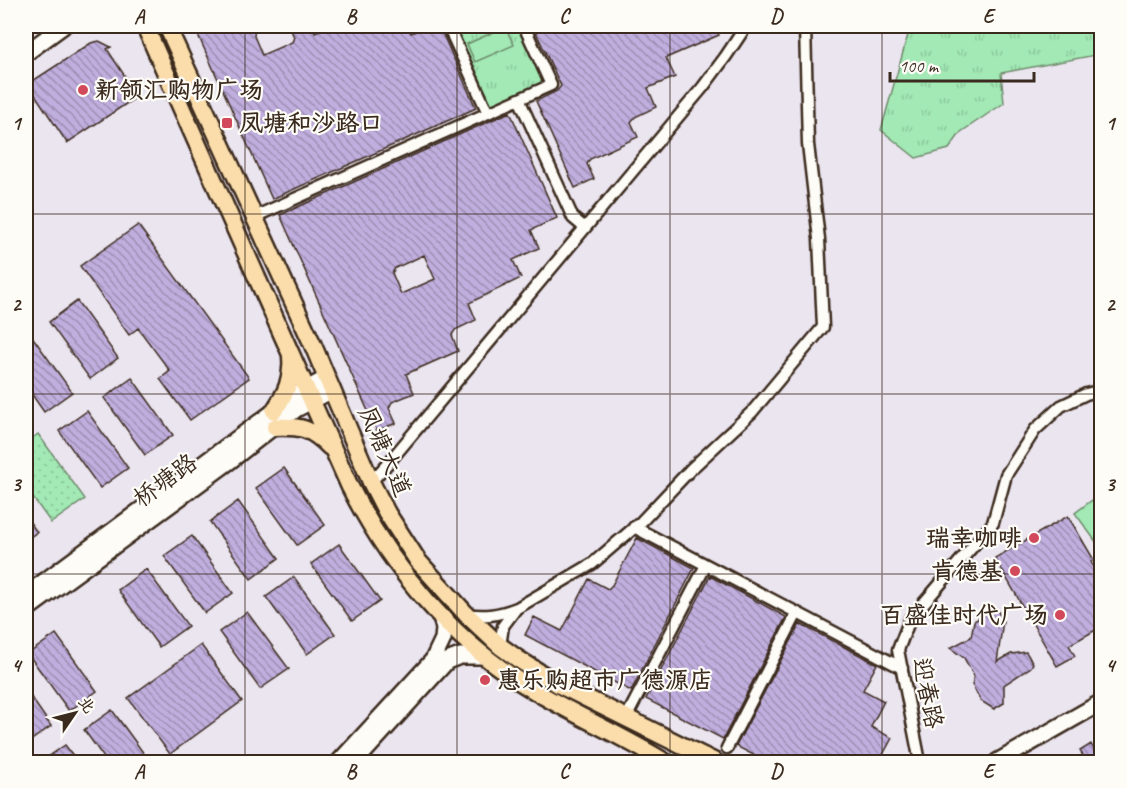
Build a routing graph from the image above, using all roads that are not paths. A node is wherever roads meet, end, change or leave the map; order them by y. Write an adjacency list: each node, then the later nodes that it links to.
1 (63, 26): 8 (street)
2 (145, 26): 13 (main road, 凤塘大道)
3 (167, 26): 11 (main road, 凤塘大道)
4 (448, 26): 10 (street)
5 (524, 26): 9 (street)
6 (746, 26): 12 (street)
7 (805, 26): 20 (street)
8 (26, 53)
9 (519, 99): 10 (street); 12 (street)
10 (488, 113): 11 (street)
11 (254, 218): 14 (main road, 凤塘大道)
12 (585, 228): 19 (street)
13 (290, 350): 16 (main road, 凤塘大道); 17 (main road)
14 (330, 384): 16 (street, 桥塘路); 19 (main road, 凤塘大道)
15 (1101, 390): 30 (street, 迎春路)
16 (309, 394): 17 (street, 桥塘路); 18 (main road, 凤塘大道)
17 (274, 419): 18 (main road); 22 (street, 桥塘路); 24 (street, 桥塘路)
18 (334, 451): 27 (main road, 凤塘大道)
19 (371, 482): 26 (main road, 凤塘大道)
20 (634, 527): 21 (street); 23 (street)
21 (706, 565): 25 (street); 32 (street)
22 (26, 595)
23 (517, 608): 26 (street); 28 (street)
24 (26, 610)
25 (797, 613): 30 (street); 33 (street)
26 (466, 614): 28 (main road, 凤塘大道)
27 (441, 616): 29 (main road, 凤塘大道); 34 (street)
28 (500, 645): 32 (main road, 凤塘大道)
29 (485, 656): 35 (street); 36 (main road, 凤塘大道)
30 (902, 668): 38 (street, 迎春路)
31 (1101, 702): 39 (street)
32 (626, 718): 37 (main road, 凤塘大道)
33 (727, 748)
34 (339, 762)
35 (356, 762)
36 (665, 762)
37 (715, 762)
38 (920, 762)
39 (997, 762)

